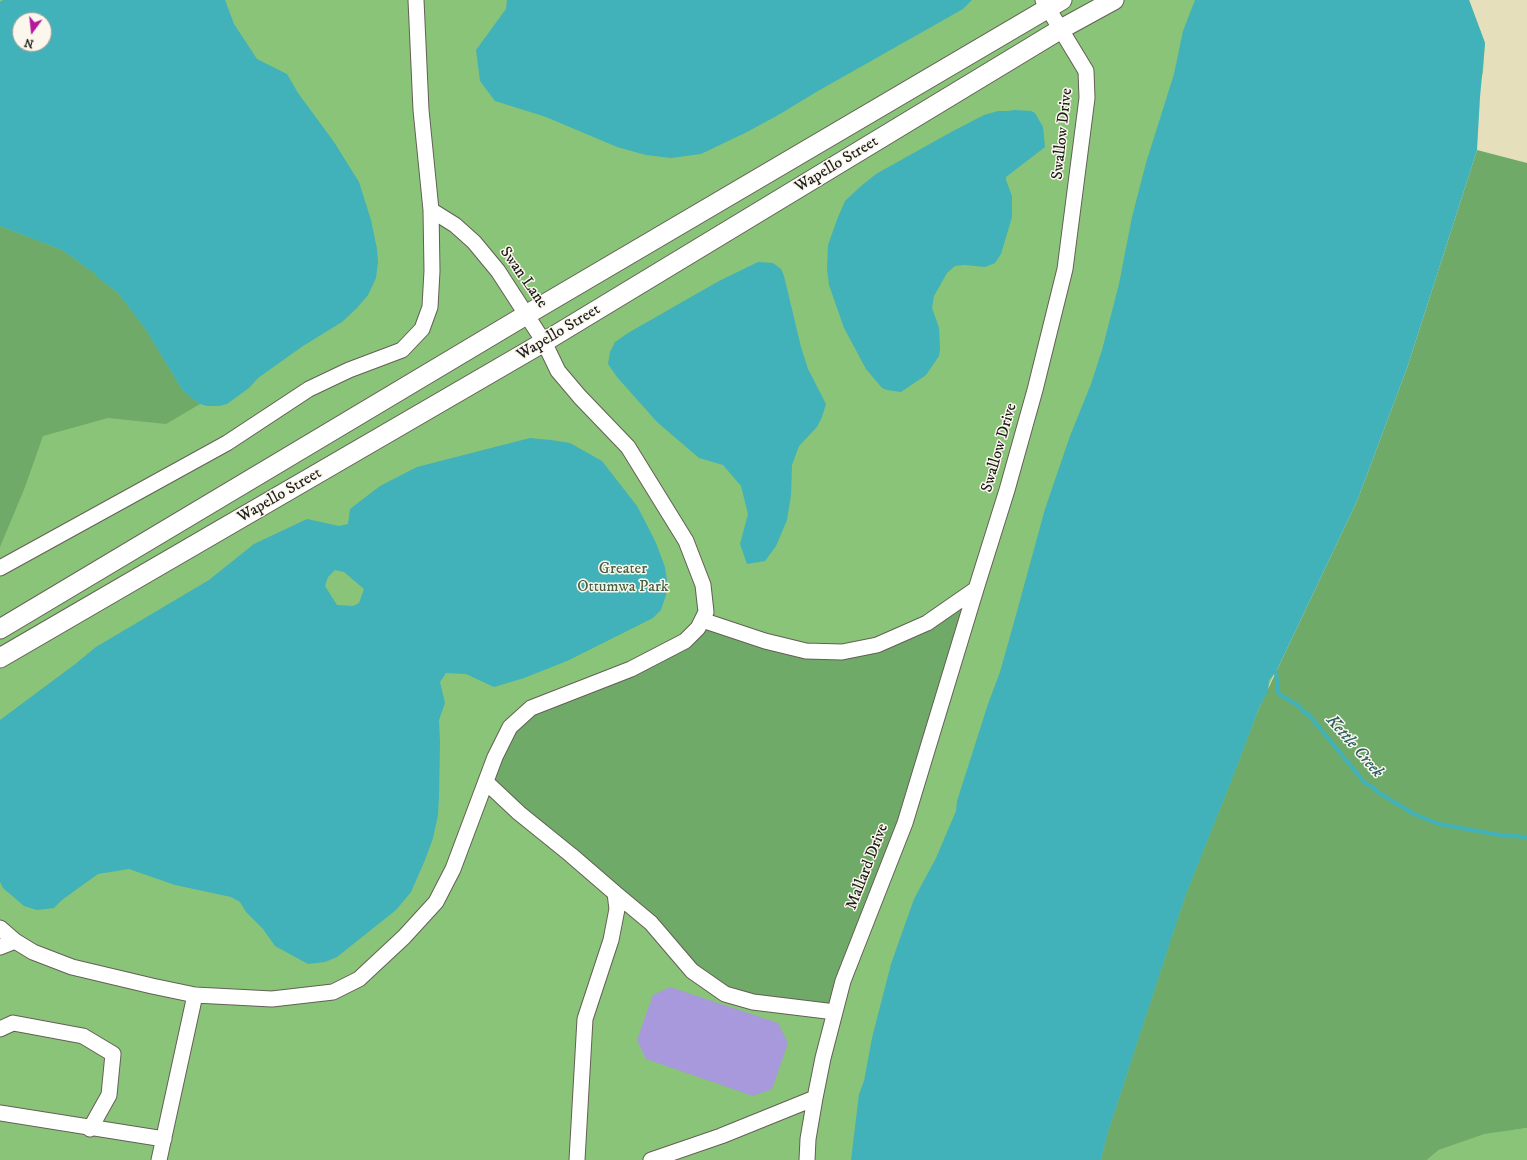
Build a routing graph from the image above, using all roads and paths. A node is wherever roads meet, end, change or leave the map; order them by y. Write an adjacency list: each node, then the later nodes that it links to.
1 (416, 0): 5 (lane)
2 (1114, 0): 4 (main road, Wapello Street)
3 (1051, 3): 4 (lane, Swallow Drive); 6 (main road, Wapello Street)
4 (1061, 29): 7 (main road, Wapello Street); 9 (lane, Swallow Drive)
5 (431, 210): 6 (lane, Swan Lane); 8 (lane)
6 (526, 315): 7 (lane, Swan Lane); 11 (main road, Wapello Street)
7 (544, 342): 10 (lane, Swan Lane); 12 (main road, Wapello Street)
8 (0, 568)
9 (976, 589): 10 (lane); 19 (lane, Mallard Drive)
10 (702, 620): 13 (lane)
11 (0, 629)
12 (0, 658)
13 (486, 782): 14 (lane); 18 (lane)
14 (615, 893): 19 (lane); 26 (lane)
15 (0, 928): 16 (lane)
16 (15, 941): 17 (lane); 18 (lane)
17 (0, 947)
18 (195, 995): 24 (lane)
19 (835, 1012): 21 (lane, Mallard Drive)
20 (0, 1029): 23 (lane)
21 (815, 1098): 27 (lane); 28 (lane, Mallard Drive)
22 (0, 1113): 23 (lane)
23 (90, 1129): 24 (lane)
24 (164, 1139): 25 (lane)
25 (160, 1160)
26 (577, 1160)
27 (651, 1160)
28 (807, 1160)

